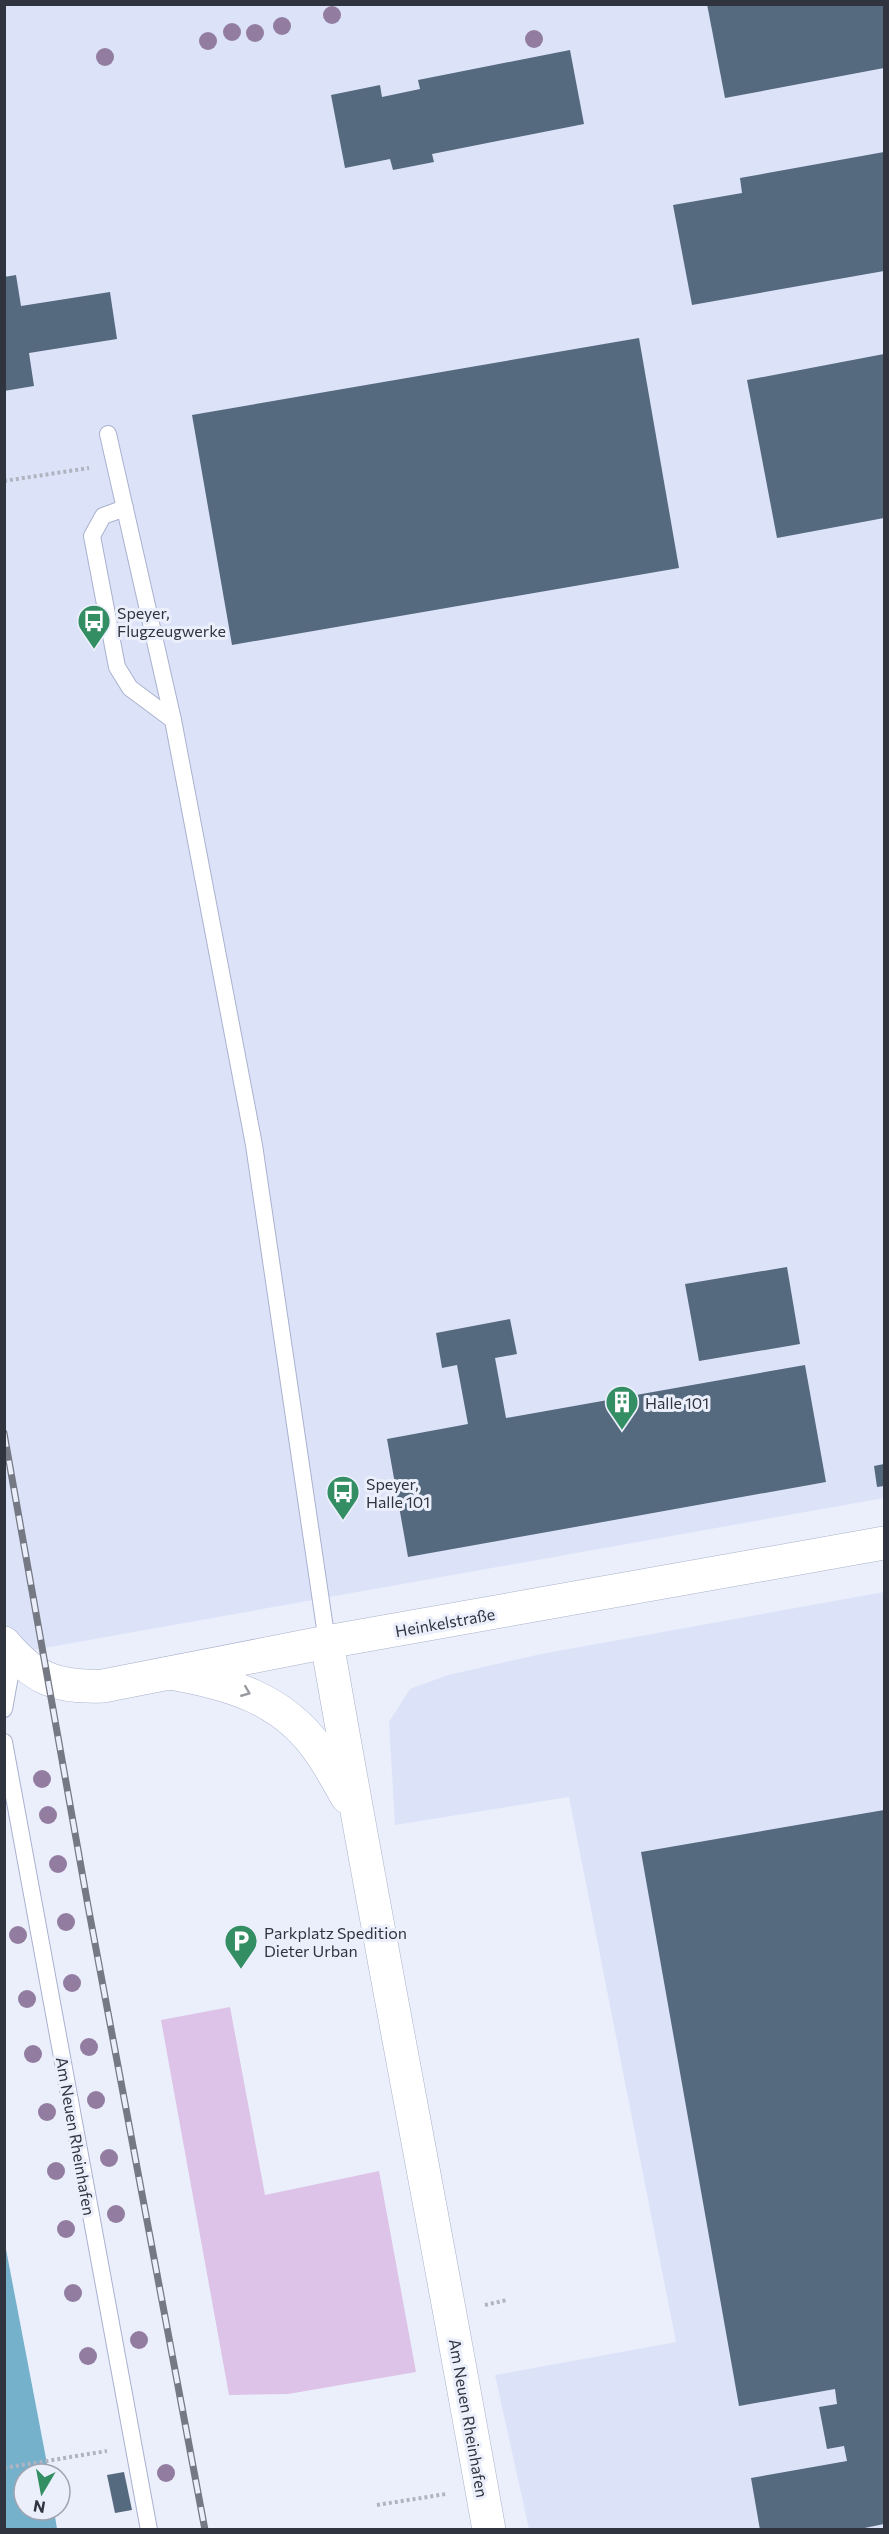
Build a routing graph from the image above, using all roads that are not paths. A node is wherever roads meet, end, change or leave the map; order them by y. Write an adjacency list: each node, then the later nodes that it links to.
1 (108, 434): 2 (lane)
2 (125, 508): 3 (lane); 3 (lane)
3 (173, 720): 5 (lane)
4 (885, 1543): 5 (street, Heinkelstraße)
5 (327, 1642): 7 (street, Heinkelstraße); 10 (street, Am Neuen Rheinhafen)
6 (9, 1649): 7 (street, Heinkelstraße); 8 (lane)
7 (169, 1673): 10 (street, Am Neuen Rheinhafen, one-way to 10)
8 (4, 1709)
9 (4, 1742): 11 (lane, Am Neuen Rheinhafen)
10 (356, 1811): 12 (street, Am Neuen Rheinhafen)
11 (149, 2529)
12 (489, 2529)

